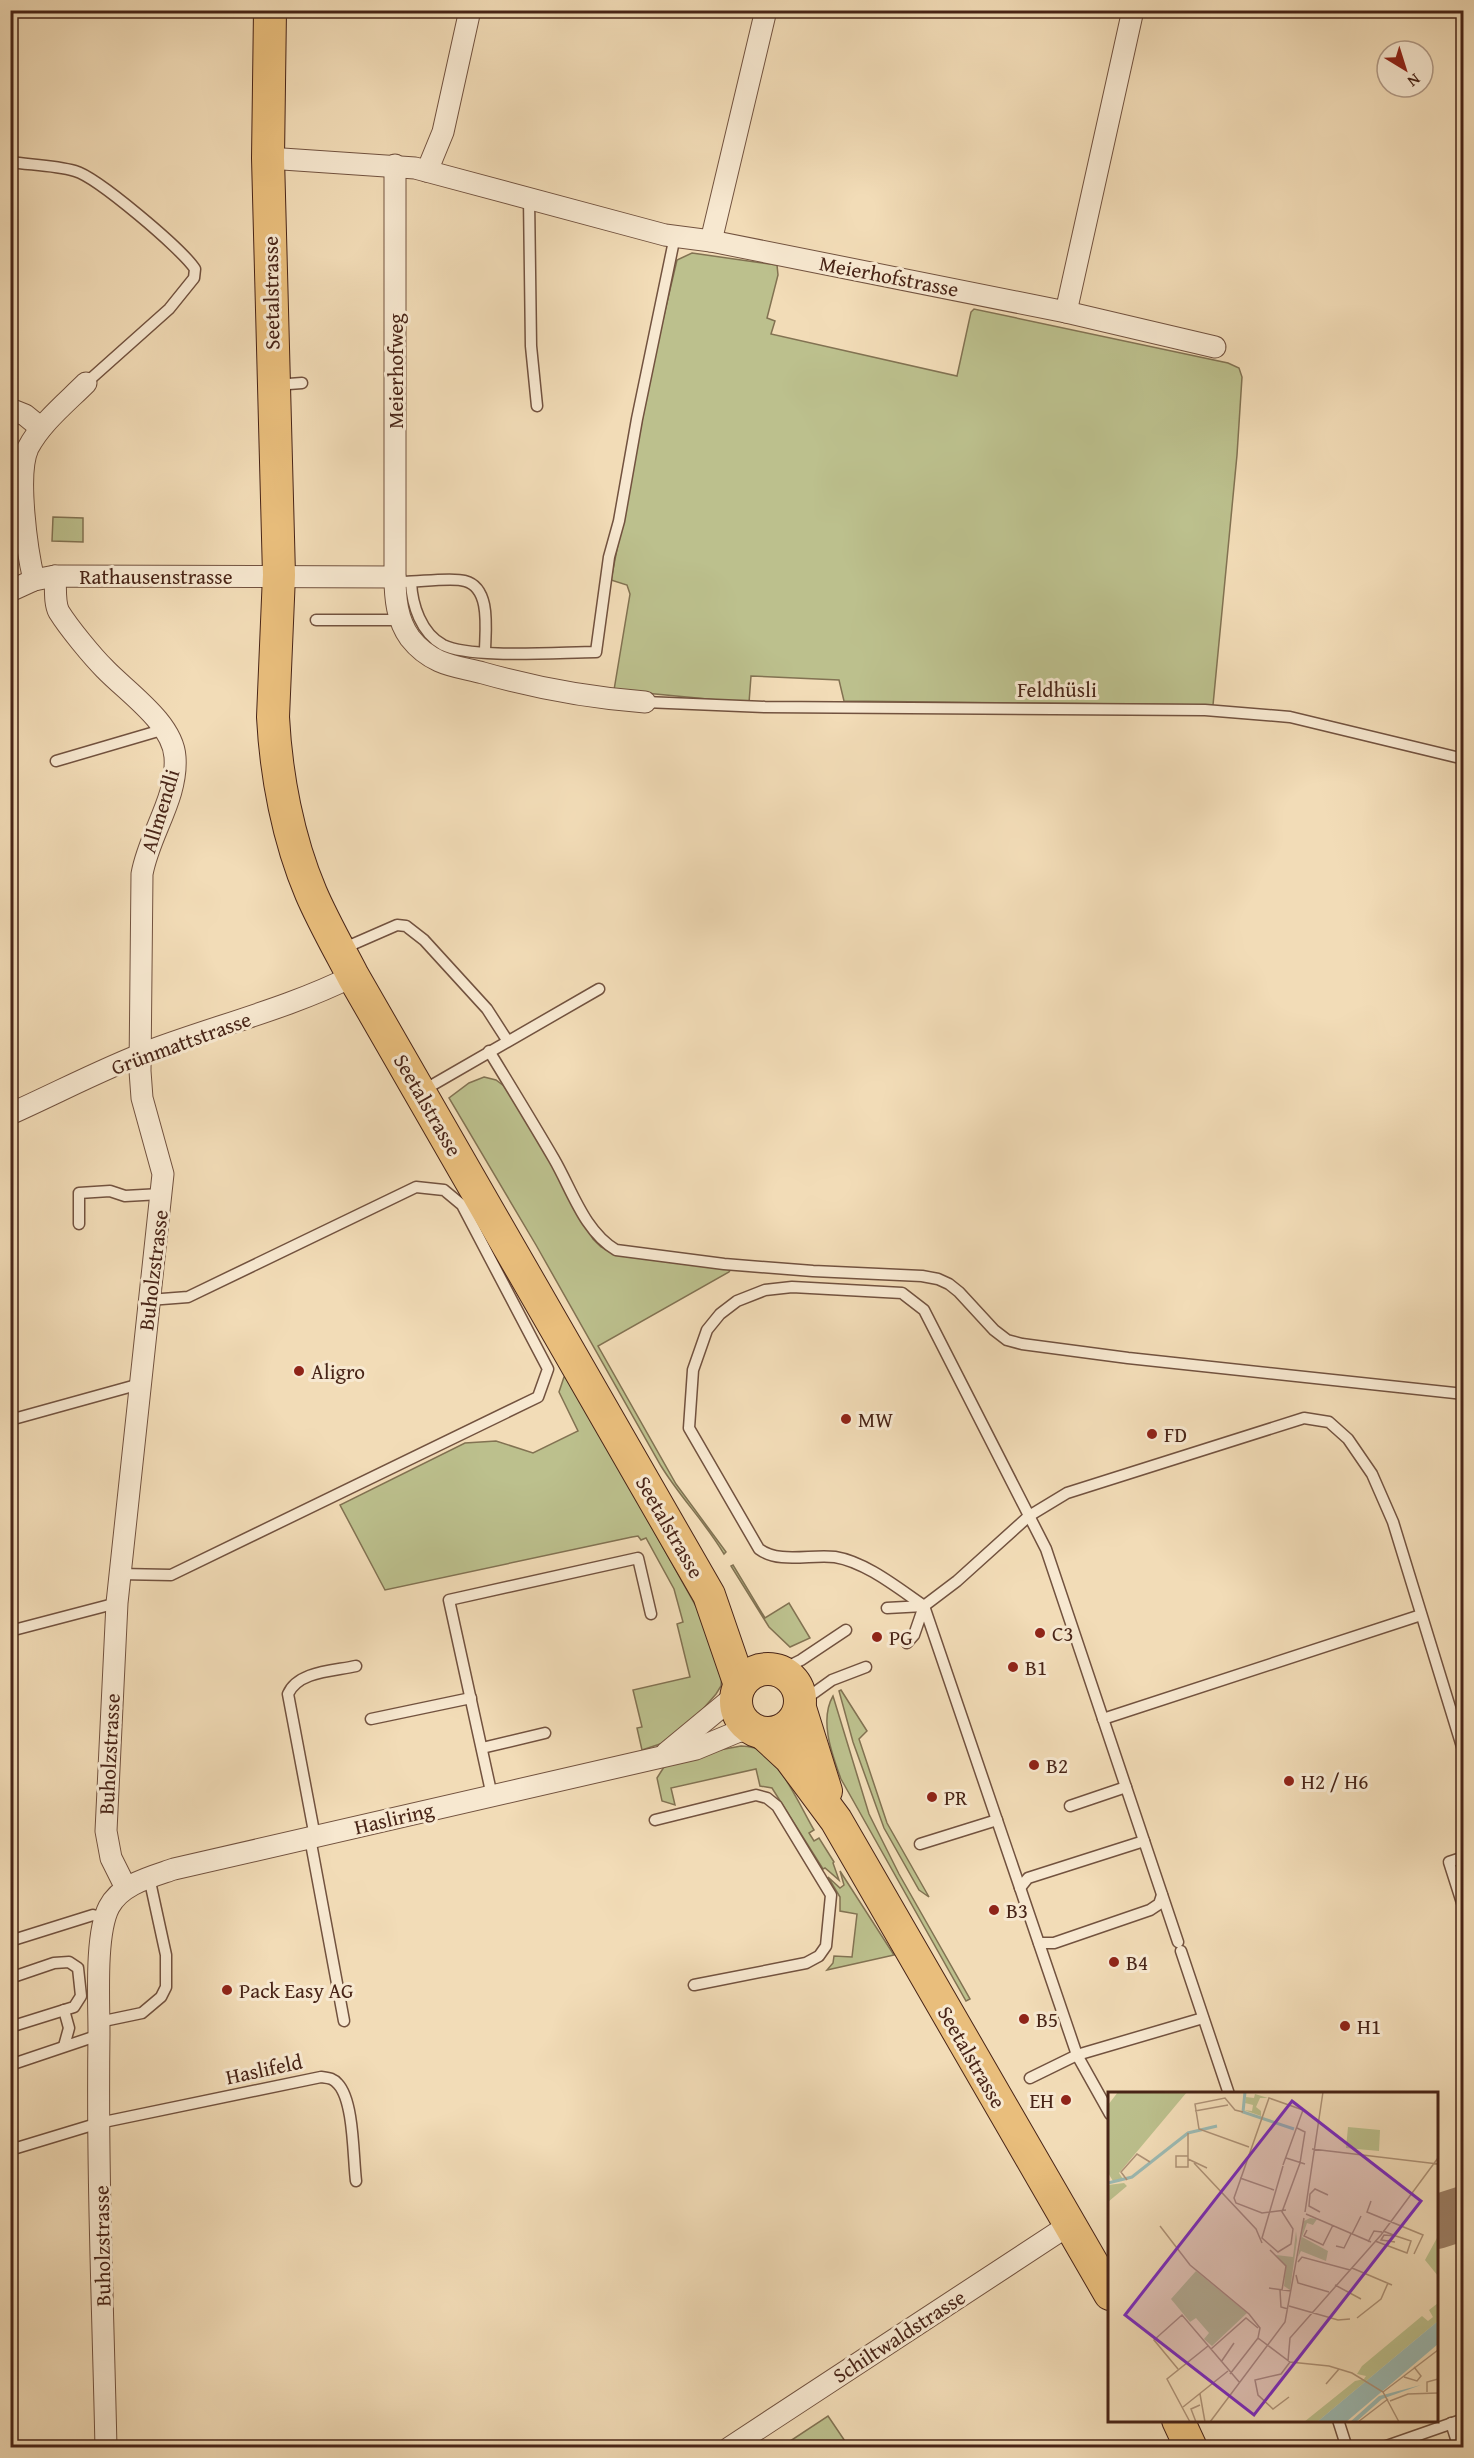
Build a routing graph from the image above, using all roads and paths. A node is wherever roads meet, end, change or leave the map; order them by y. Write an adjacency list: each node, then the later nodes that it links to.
1 (270, 10): 5 (main road, Seetalstrasse)
2 (470, 10): 8 (street)
3 (766, 10): 11 (street)
4 (1133, 10): 12 (street)
5 (268, 158): 7 (street, Meierhofstrasse); 18 (main road, Seetalstrasse)
6 (10, 162): 14 (lane)
7 (395, 165): 8 (street, Meierhofstrasse); 20 (street, Meierhofweg)
8 (427, 171): 9 (street, Meierhofstrasse)
9 (529, 198): 10 (street, Meierhofstrasse); 15 (lane)
10 (675, 236): 11 (street, Meierhofstrasse); 24 (lane)
11 (711, 241): 12 (street, Meierhofstrasse)
12 (1066, 312): 13 (street, Meierhofstrasse)
13 (1215, 347)
14 (86, 383): 17 (street)
15 (537, 406)
16 (10, 409): 17 (street)
17 (41, 428): 19 (street)
18 (279, 575): 19 (street, Rathausenstrasse); 20 (street); 29 (main road, Seetalstrasse)
19 (44, 578): 21 (street, Rathausenstrasse); 26 (street, Allmendli)
20 (400, 580): 23 (street); 24 (lane); 24 (lane)
21 (10, 591)
22 (316, 620): 23 (lane)
23 (400, 620): 25 (street)
24 (485, 652)
25 (645, 702): 27 (lane, Feldhüsli)
26 (165, 729): 28 (lane); 33 (street, Allmendli)
27 (1464, 759)
28 (56, 761)
29 (346, 963): 31 (lane); 33 (street, Grünmattstrasse); 34 (main road, Seetalstrasse)
30 (599, 989): 31 (lane)
31 (507, 1041): 32 (lane)
32 (489, 1051): 34 (lane); 40 (lane)
33 (141, 1054): 35 (street, Grünmattstrasse); 36 (street, Buholzstrasse)
34 (421, 1092): 44 (main road, Seetalstrasse)
35 (10, 1114)
36 (161, 1194): 37 (lane); 38 (street, Buholzstrasse)
37 (80, 1224)
38 (149, 1300): 39 (street, Buholzstrasse); 43 (lane)
39 (140, 1384): 41 (lane); 43 (street, Buholzstrasse)
40 (1464, 1394)
41 (10, 1420)
42 (1029, 1516): 46 (lane); 46 (lane); 49 (lane); 60 (lane)
43 (120, 1574): 45 (street, Buholzstrasse)
44 (709, 1595): 55 (main road, Seetalstrasse); 56 (main road, Seetalstrasse)
45 (117, 1603): 51 (lane); 77 (street, Buholzstrasse)
46 (924, 1606): 47 (lane); 52 (lane); 70 (lane)
47 (887, 1608)
48 (651, 1614): 57 (lane)
49 (1421, 1615): 60 (lane); 64 (lane)
50 (846, 1630): 55 (lane)
51 (10, 1631)
52 (907, 1643)
53 (356, 1666): 72 (lane)
54 (866, 1667): 58 (lane)
55 (776, 1670): 56 (main road); 58 (main road)
56 (738, 1690): 61 (main road); 65 (street, Hasliring)
57 (471, 1698): 59 (lane); 63 (lane)
58 (800, 1706): 61 (main road); 69 (main road, Seetalstrasse)
59 (371, 1719)
60 (1103, 1719): 66 (lane)
61 (757, 1731): 65 (street, Hasliring); 69 (main road, Seetalstrasse)
62 (545, 1733): 63 (lane)
63 (482, 1748): 67 (lane)
64 (1464, 1753)
65 (663, 1755): 67 (street, Hasliring)
66 (1126, 1787): 68 (lane); 73 (lane)
67 (492, 1796): 72 (street, Hasliring)
68 (1070, 1806)
69 (836, 1820): 100 (main road, Seetalstrasse)
70 (997, 1820): 74 (lane); 78 (lane)
71 (655, 1821): 85 (lane)
72 (312, 1837): 76 (street, Hasliring); 88 (lane)
73 (1144, 1840): 78 (lane); 79 (lane)
74 (920, 1844)
75 (1464, 1857): 80 (lane)
76 (149, 1877): 77 (street, Hasliring); 90 (lane)
77 (126, 1888): 81 (street, Buholzstrasse)
78 (1020, 1888): 83 (lane)
79 (1162, 1895): 83 (lane); 87 (lane)
80 (1464, 1909)
81 (105, 1918): 82 (lane); 90 (street, Buholzstrasse)
82 (10, 1941)
83 (1039, 1943): 92 (lane)
84 (10, 1978): 86 (lane)
85 (694, 1985)
86 (64, 2010): 89 (lane); 91 (lane)
87 (1203, 2018): 92 (lane); 95 (lane)
88 (344, 2021)
89 (10, 2027)
90 (99, 2029): 91 (lane); 97 (street, Buholzstrasse)
91 (64, 2046): 93 (lane)
92 (1077, 2055): 94 (lane); 96 (lane)
93 (10, 2065)
94 (1030, 2078)
95 (1227, 2092)
96 (1108, 2110)
97 (99, 2123): 98 (lane); 99 (lane, Haslifeld); 106 (street, Buholzstrasse)
98 (10, 2150)
99 (356, 2181)
100 (1069, 2225): 101 (main road, Seetalstrasse); 107 (street, Schiltwaldstrasse)
101 (1108, 2291)
102 (1464, 2419): 105 (lane)
103 (1178, 2422): 108 (main road)
104 (1338, 2422): 109 (lane)
105 (1451, 2423): 110 (lane); 111 (lane)
106 (106, 2448)
107 (729, 2448)
108 (1191, 2448)
109 (1347, 2448)
110 (1381, 2448)
111 (1459, 2448)

